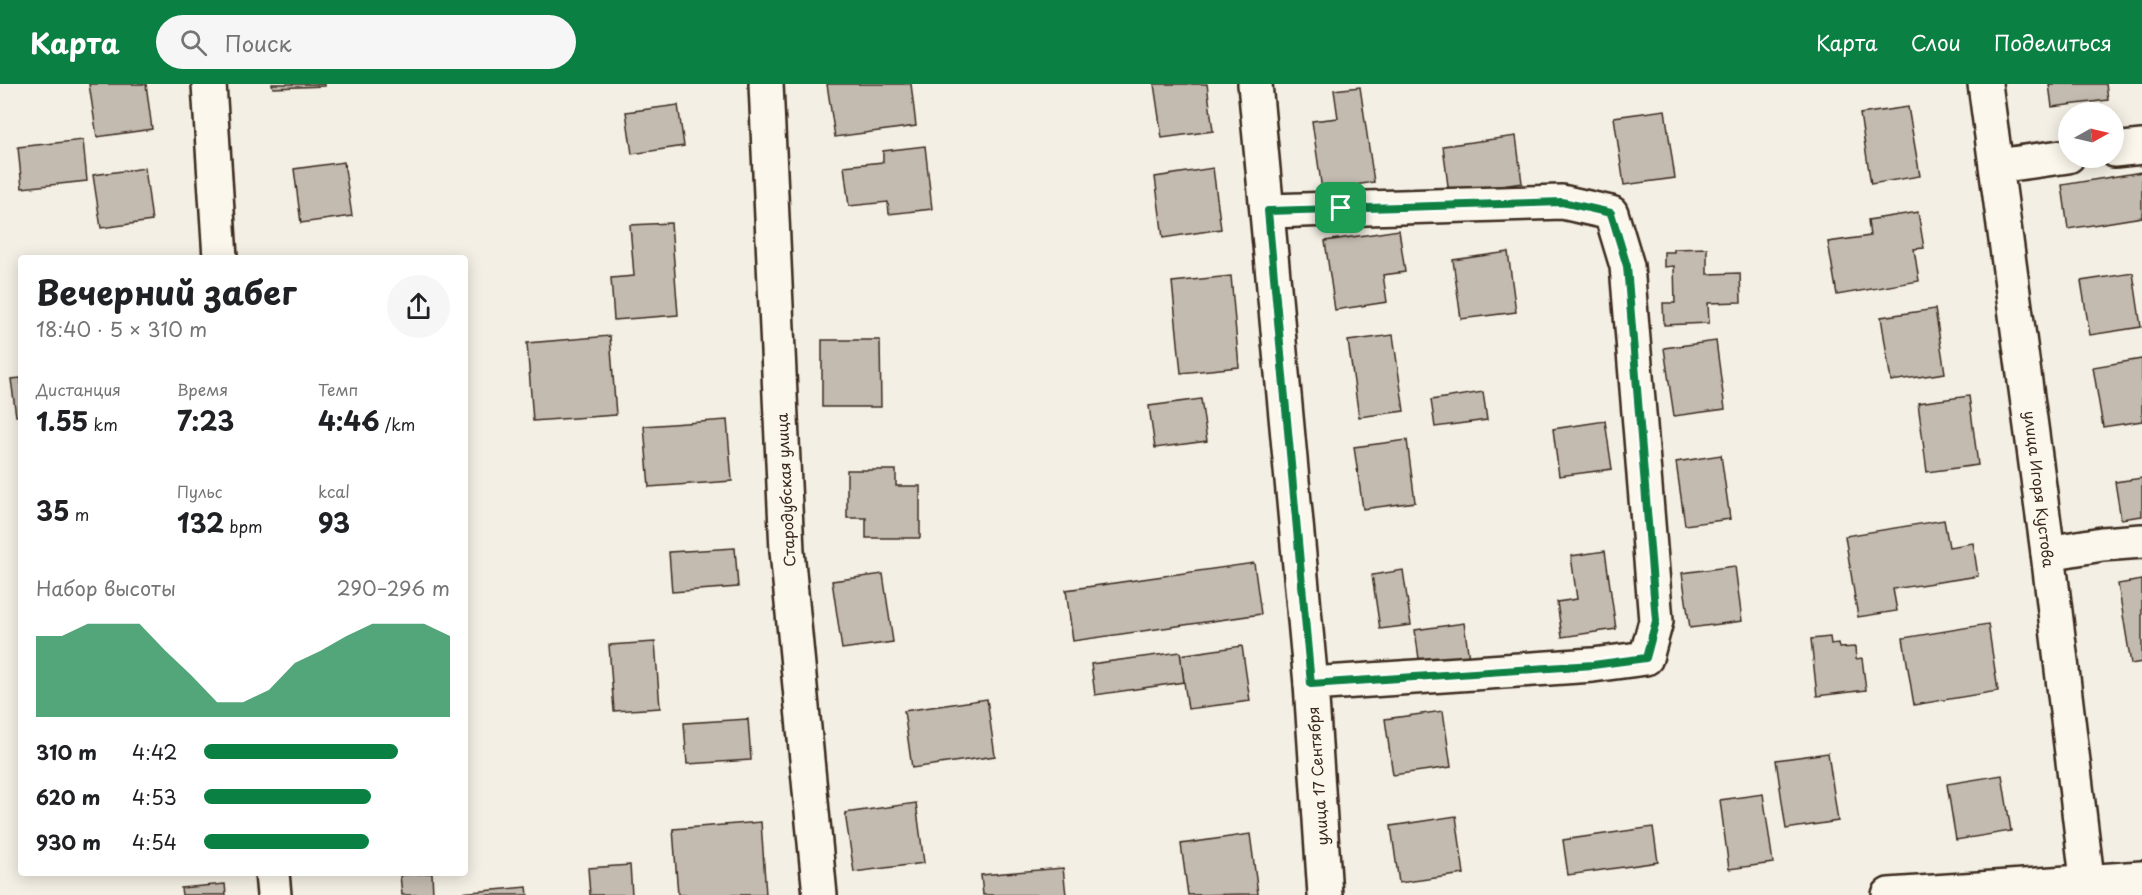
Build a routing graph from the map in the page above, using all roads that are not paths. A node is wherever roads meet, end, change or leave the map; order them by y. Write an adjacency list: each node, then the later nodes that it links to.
1 (208, 84): 10 (street)
2 (766, 84): 18 (street, Стародубская улица)
3 (1255, 84): 9 (street, улица 17 Сентября)
4 (1985, 84): 8 (street, улица Игоря Кустова)
5 (2142, 147): 6 (street)
6 (2124, 149)
7 (2058, 157): 8 (street)
8 (1997, 166): 12 (street, улица Игоря Кустова)
9 (1268, 211): 13 (street, улица 17 Сентября); 13 (street)
10 (220, 255)
11 (2142, 541): 12 (street)
12 (2048, 553): 16 (street, улица Игоря Кустова)
13 (1311, 684): 19 (street, улица 17 Сентября)
14 (272, 876): 17 (street)
15 (2142, 878): 16 (street)
16 (2088, 889): 20 (street)
17 (274, 895)
18 (820, 895)
19 (1324, 895)
20 (1889, 895)

